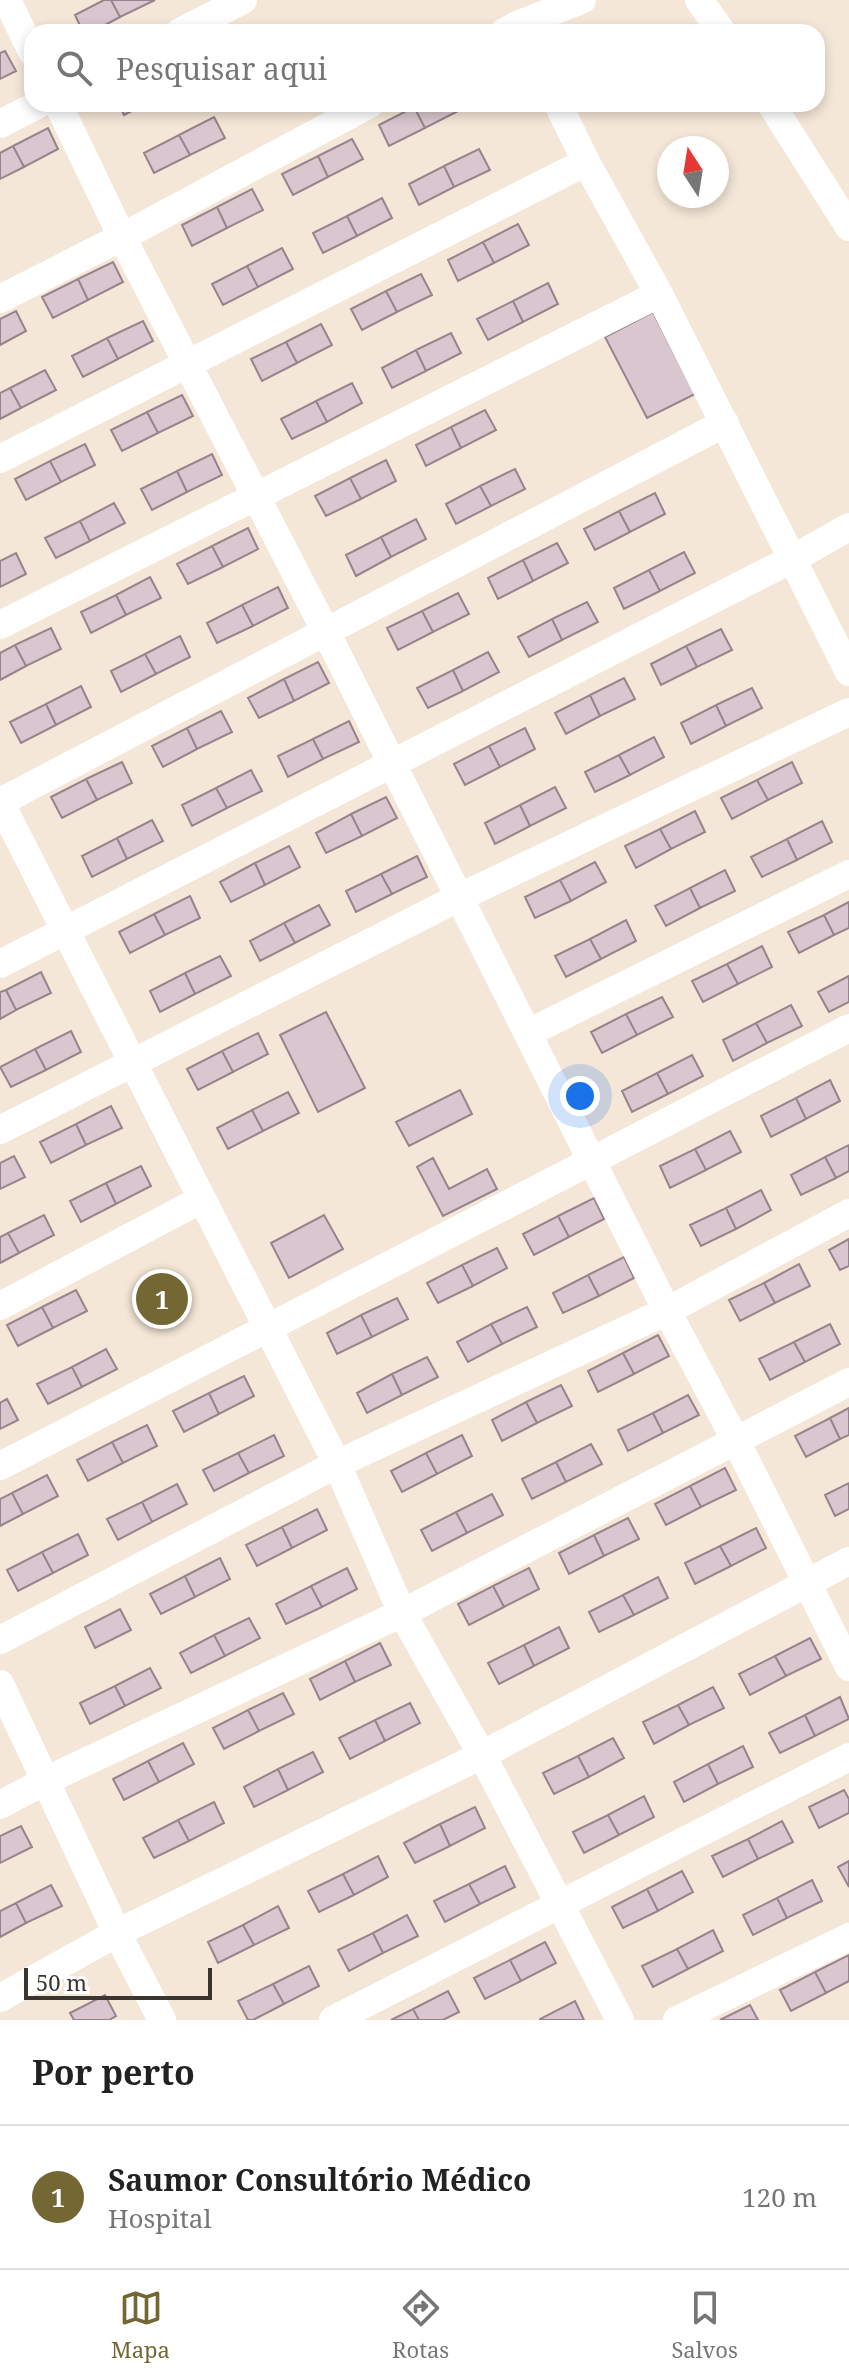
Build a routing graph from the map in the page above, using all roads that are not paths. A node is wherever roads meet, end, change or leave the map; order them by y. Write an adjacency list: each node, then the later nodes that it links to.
1 (7, 0): 8 (street)
2 (243, 0): 6 (street)
3 (582, 0): 5 (street)
4 (699, 0): 7 (street)
5 (513, 22)
6 (196, 24)
7 (716, 24)
8 (24, 35)
9 (24, 112): 14 (street)
10 (62, 112): 17 (street)
11 (355, 112): 17 (street)
12 (562, 112): 15 (street)
13 (776, 112): 16 (street)
14 (0, 124)
15 (586, 162): 18 (street); 20 (street)
16 (849, 227)
17 (122, 237): 19 (street); 20 (street)
18 (659, 294): 21 (street); 23 (street)
19 (0, 299)
20 (188, 365): 22 (street); 23 (street)
21 (725, 423): 25 (street); 27 (street)
22 (0, 459)
23 (257, 497): 26 (street); 27 (street)
24 (849, 527): 25 (street)
25 (794, 558): 28 (street); 30 (street)
26 (0, 625)
27 (326, 632): 30 (street); 31 (street)
28 (849, 672)
29 (849, 712): 33 (street)
30 (392, 764): 33 (street); 34 (street)
31 (0, 802): 34 (street)
32 (849, 874): 37 (street)
33 (460, 897): 37 (street); 38 (street)
34 (65, 931): 35 (street); 38 (street)
35 (0, 964)
36 (849, 1028): 40 (street)
37 (528, 1033): 40 (street)
38 (133, 1063): 39 (street); 41 (street)
39 (0, 1130)
40 (593, 1160): 44 (street); 45 (street)
41 (202, 1199): 43 (street); 45 (street)
42 (849, 1213): 44 (street)
43 (0, 1306)
44 (667, 1311): 47 (street); 48 (street)
45 (267, 1327): 48 (street); 49 (street)
46 (849, 1382): 47 (street)
47 (736, 1441): 51 (street); 52 (street)
48 (337, 1464): 52 (street); 53 (street)
49 (0, 1466)
50 (849, 1561): 51 (street)
51 (806, 1582): 54 (street); 56 (street)
52 (402, 1613): 56 (street); 58 (street)
53 (0, 1640)
54 (849, 1667)
55 (0, 1684): 58 (street)
56 (482, 1755): 60 (street); 61 (street)
57 (849, 1757): 60 (street)
58 (45, 1781): 59 (street); 61 (street)
59 (0, 1805)
60 (561, 1904): 65 (street); 66 (street)
61 (117, 1933): 63 (street); 64 (street)
62 (849, 1937): 67 (street)
63 (0, 1998)
64 (162, 2020)
65 (333, 2020)
66 (620, 2020)
67 (677, 2020)

